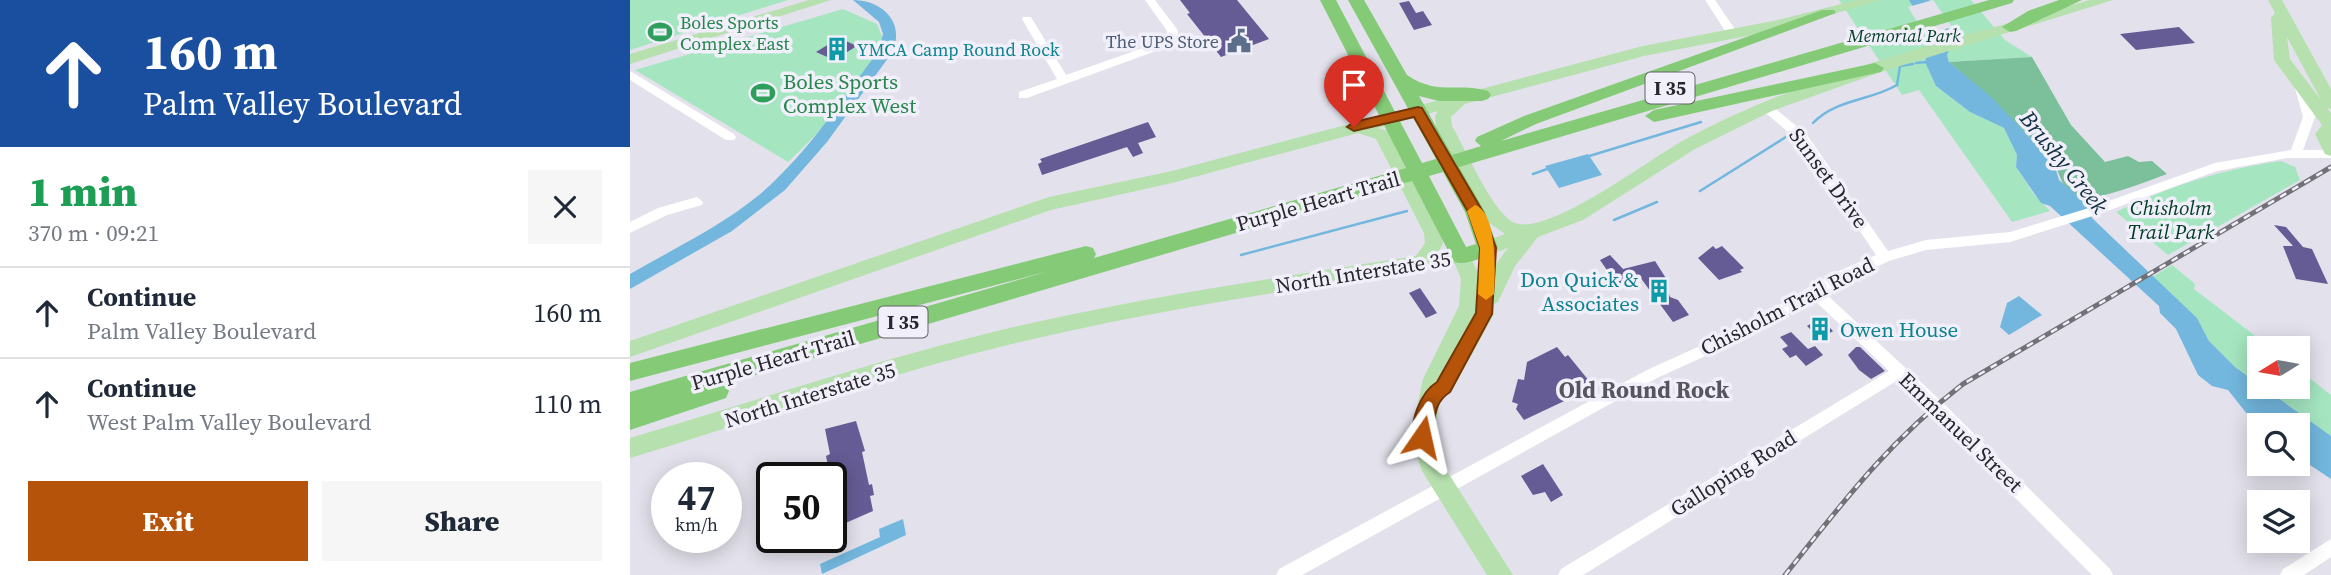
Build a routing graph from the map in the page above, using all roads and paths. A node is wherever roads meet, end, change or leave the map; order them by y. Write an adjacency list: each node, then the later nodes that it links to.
1 (823, 0): 17 (main road)
2 (1150, 0): 22 (street)
3 (1328, 0): 30 (highway)
4 (1710, 0): 15 (street)
5 (1874, 0): 12 (main road)
6 (1971, 0): 16 (highway, Purple Heart Trail / I 35)
7 (2074, 0): 14 (highway)
8 (2106, 0): 14 (main road, North Interstate 35)
9 (1357, 2): 21 (highway)
10 (1999, 2): 16 (highway, Purple Heart Trail / I 35)
11 (2282, 5): 19 (main road); 23 (main road)
12 (1832, 12): 15 (main road); 34 (highway)
13 (1027, 19): 22 (street)
14 (2010, 27): 18 (main road, North Interstate 35)
15 (1733, 35): 25 (main road)
16 (1859, 37): 34 (highway, Purple Heart Trail / I 35)
17 (630, 59)
18 (1878, 67): 28 (main road, North Interstate 35); 34 (highway)
19 (2323, 72): 27 (main road)
20 (630, 75): 32 (street)
21 (1399, 78): 25 (highway); 29 (highway)
22 (1064, 81): 24 (street)
23 (2301, 88): 33 (main road); 35 (street)
24 (1023, 95)
25 (1482, 95): 26 (main road)
26 (1459, 101): 29 (main road); 40 (main road)
27 (2331, 104)
28 (1766, 107): 40 (main road, North Interstate 35); 45 (street, Sunset Drive)
29 (1418, 111): 30 (main road); 42 (highway)
30 (1390, 118): 31 (main road); 44 (highway)
31 (1354, 127): 46 (main road); 49 (main road)
32 (730, 137)
33 (2329, 139): 35 (street, Chisholm Trail Road)
34 (1485, 146): 37 (highway, Purple Heart Trail / I 35)
35 (2295, 152): 36 (street); 45 (street, Chisholm Trail Road)
36 (2331, 164)
37 (1373, 179): 41 (highway, Purple Heart Trail / I 35); 43 (highway, Purple Heart Trail / I 35)
38 (697, 202): 39 (street)
39 (630, 228)
40 (1532, 232): 42 (main road, North Interstate 35); 48 (main road)
41 (1176, 242): 53 (highway, Purple Heart Trail / I 35); 54 (highway)
42 (1488, 248): 44 (highway, North Interstate 35); 48 (main road)
43 (1086, 254): 50 (highway); 52 (highway, Purple Heart Trail / I 35)
44 (1461, 256): 46 (main road, North Interstate 35); 48 (main road)
45 (1885, 257): 47 (street, Chisholm Trail Road)
46 (1421, 263): 55 (main road, North Interstate 35)
47 (1815, 292): 51 (street, Emmanuel Street); 56 (street, Chisholm Trail Road)
48 (1477, 310): 56 (main road)
49 (630, 349)
50 (630, 372)
51 (1899, 372): 60 (street, Galloping Road); 61 (street, Emmanuel Street)
52 (630, 387)
53 (630, 402)
54 (630, 420)
55 (630, 448)
56 (1444, 488): 58 (street, Chisholm Trail Road); 59 (main road)
57 (2331, 547): 62 (street)
58 (1285, 575)
59 (1501, 575)
60 (1567, 575)
61 (2104, 575)
62 (2289, 575)

